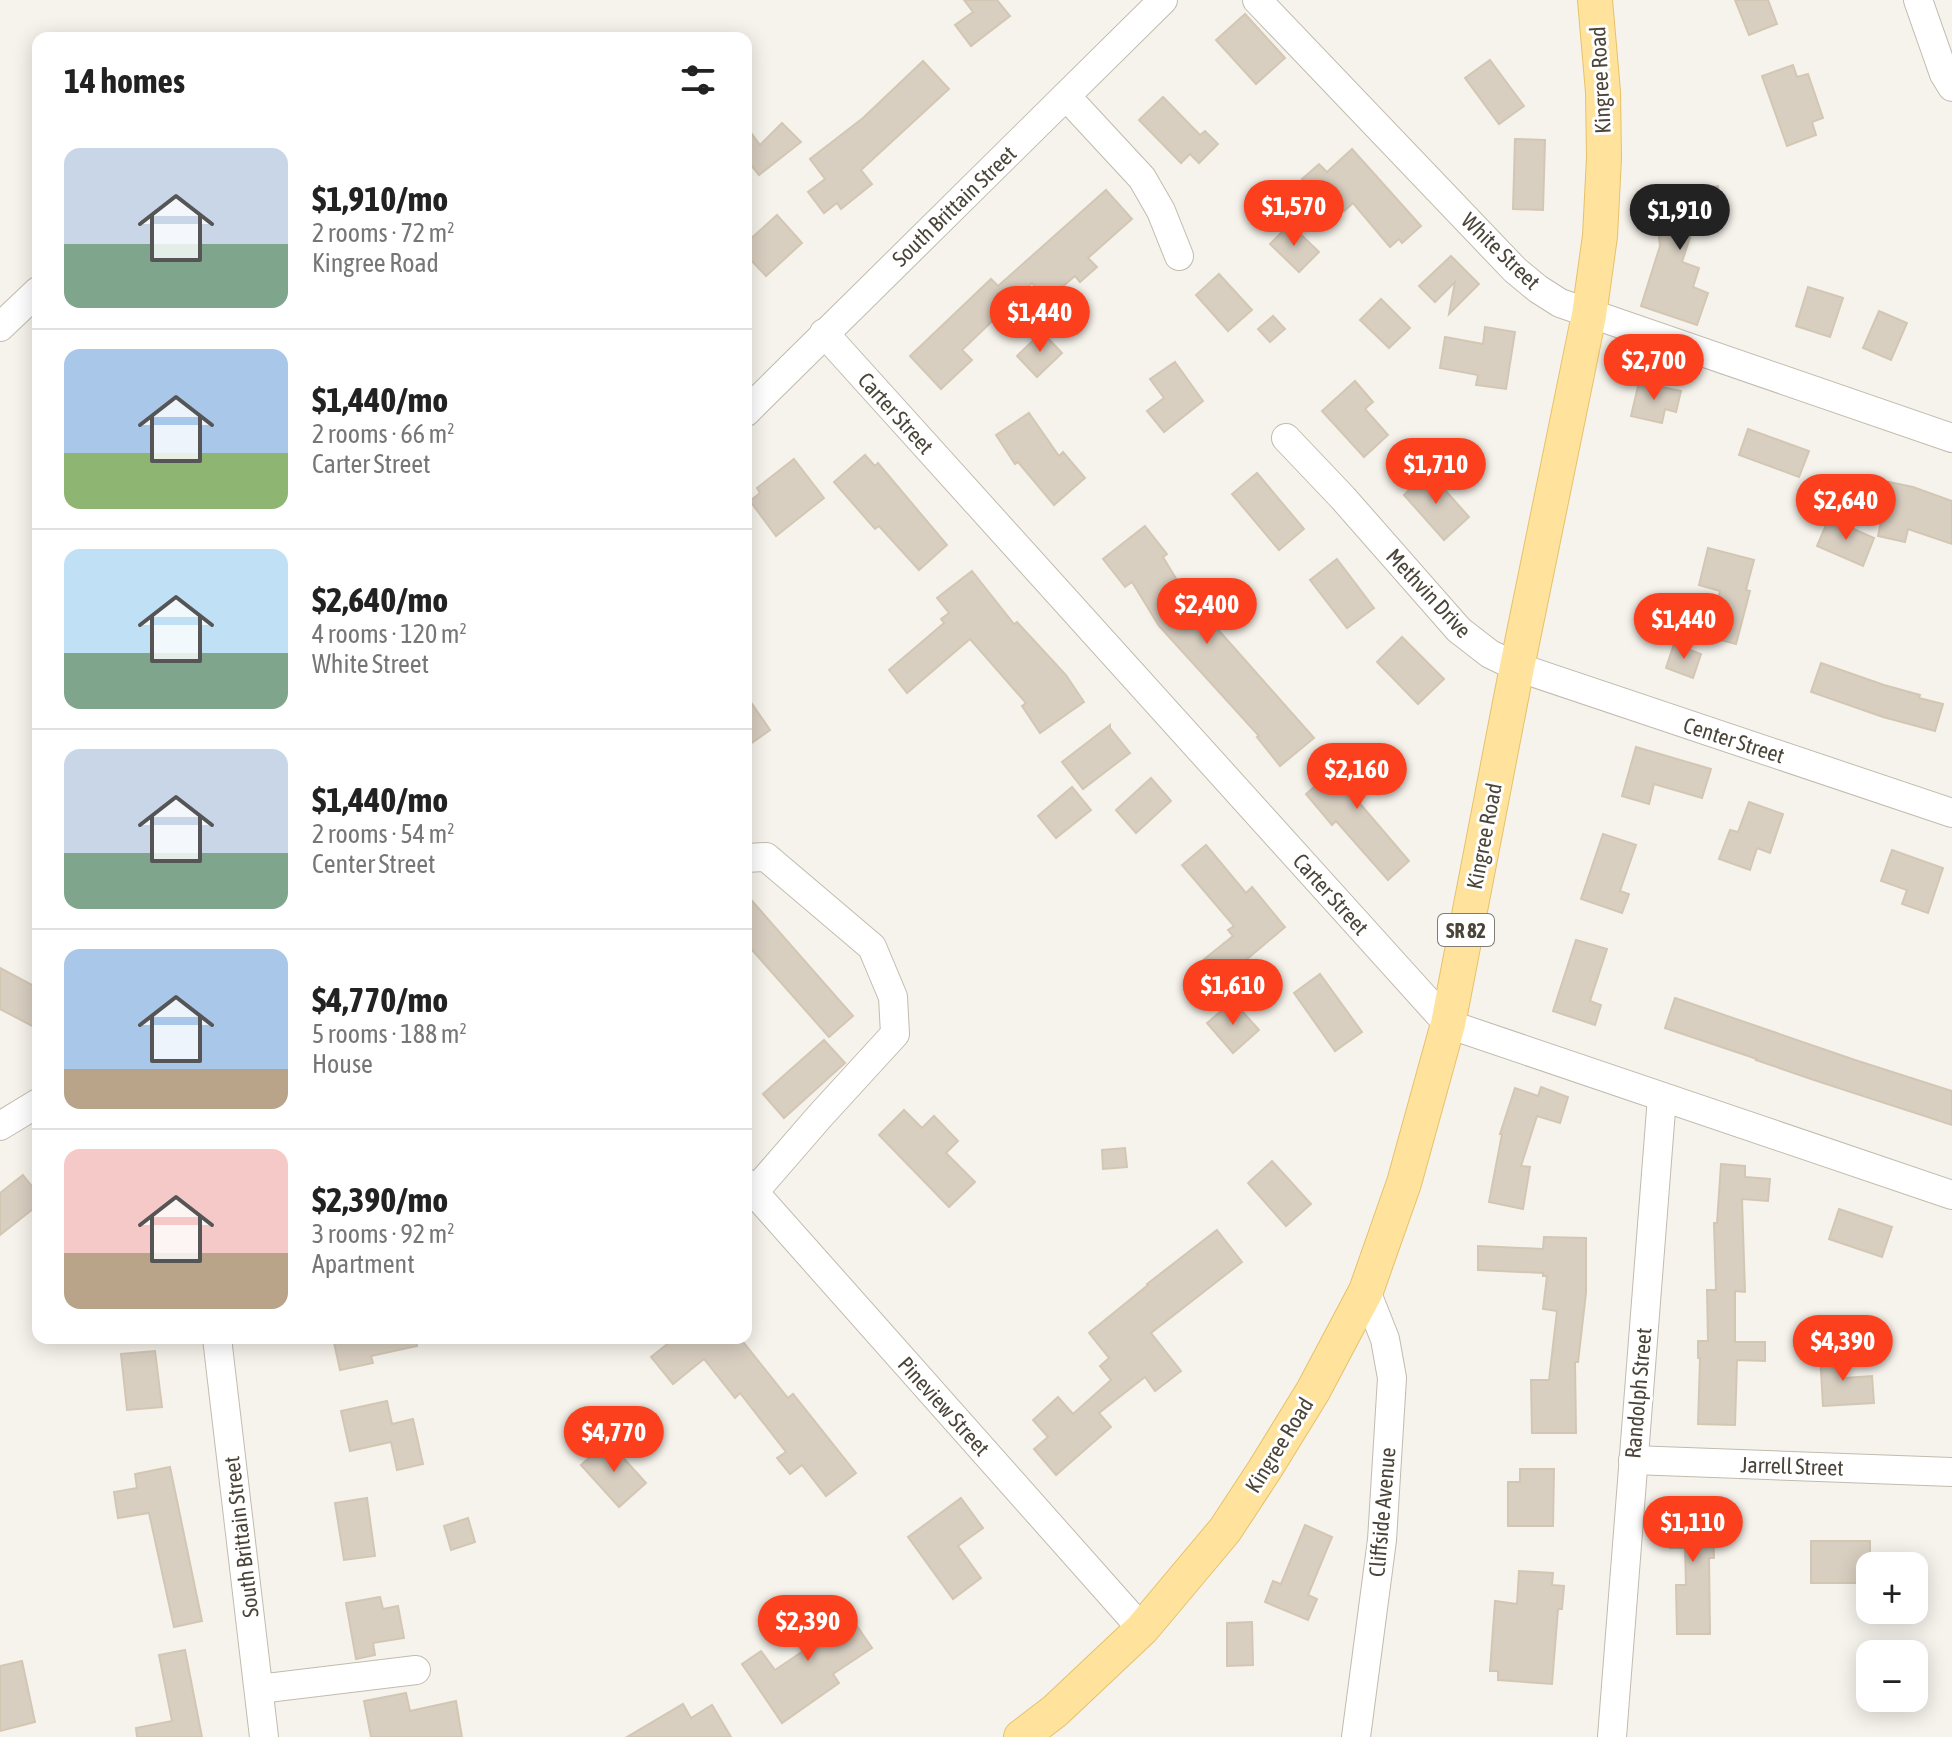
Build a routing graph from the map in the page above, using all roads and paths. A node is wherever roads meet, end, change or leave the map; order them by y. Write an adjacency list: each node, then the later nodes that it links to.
1 (1163, 0): 6 (street, South Brittain Street)
2 (1257, 0): 9 (street, White Street)
3 (1595, 0): 9 (main road, Kingree Road / SR 82)
4 (1918, 0): 5 (street)
5 (1952, 87)
6 (1066, 96): 7 (street); 11 (street, South Brittain Street)
7 (1179, 256)
8 (32, 297): 10 (street)
9 (1589, 315): 14 (street, White Street); 15 (main road, Kingree Road / SR 82)
10 (0, 327)
11 (824, 333): 12 (street, South Brittain Street); 18 (street, Carter Street)
12 (752, 406)
13 (1286, 438): 15 (street, Methvin Drive)
14 (1952, 438)
15 (1517, 667): 16 (street, Center Street); 18 (main road, Kingree Road / SR 82)
16 (1952, 813)
17 (752, 858): 22 (street)
18 (1448, 1024): 19 (street, Carter Street); 25 (main road, Kingree Road / SR 82)
19 (1662, 1097): 24 (street, Carter Street); 27 (street, Randolph Street)
20 (32, 1107): 21 (street)
21 (0, 1126)
22 (752, 1185)
23 (752, 1189): 29 (street, Pineview Street)
24 (1952, 1195)
25 (1366, 1291): 29 (main road, Kingree Road / SR 82); 34 (street, Cliffside Avenue)
26 (218, 1344): 31 (street, South Brittain Street)
27 (1633, 1460): 28 (street, Jarrell Street); 35 (street, Randolph Street)
28 (1952, 1472)
29 (1142, 1629): 33 (main road, Kingree Road / SR 82)
30 (416, 1670): 31 (street)
31 (259, 1689): 32 (street, South Brittain Street)
32 (264, 1737)
33 (1021, 1737)
34 (1356, 1737)
35 (1612, 1737)

